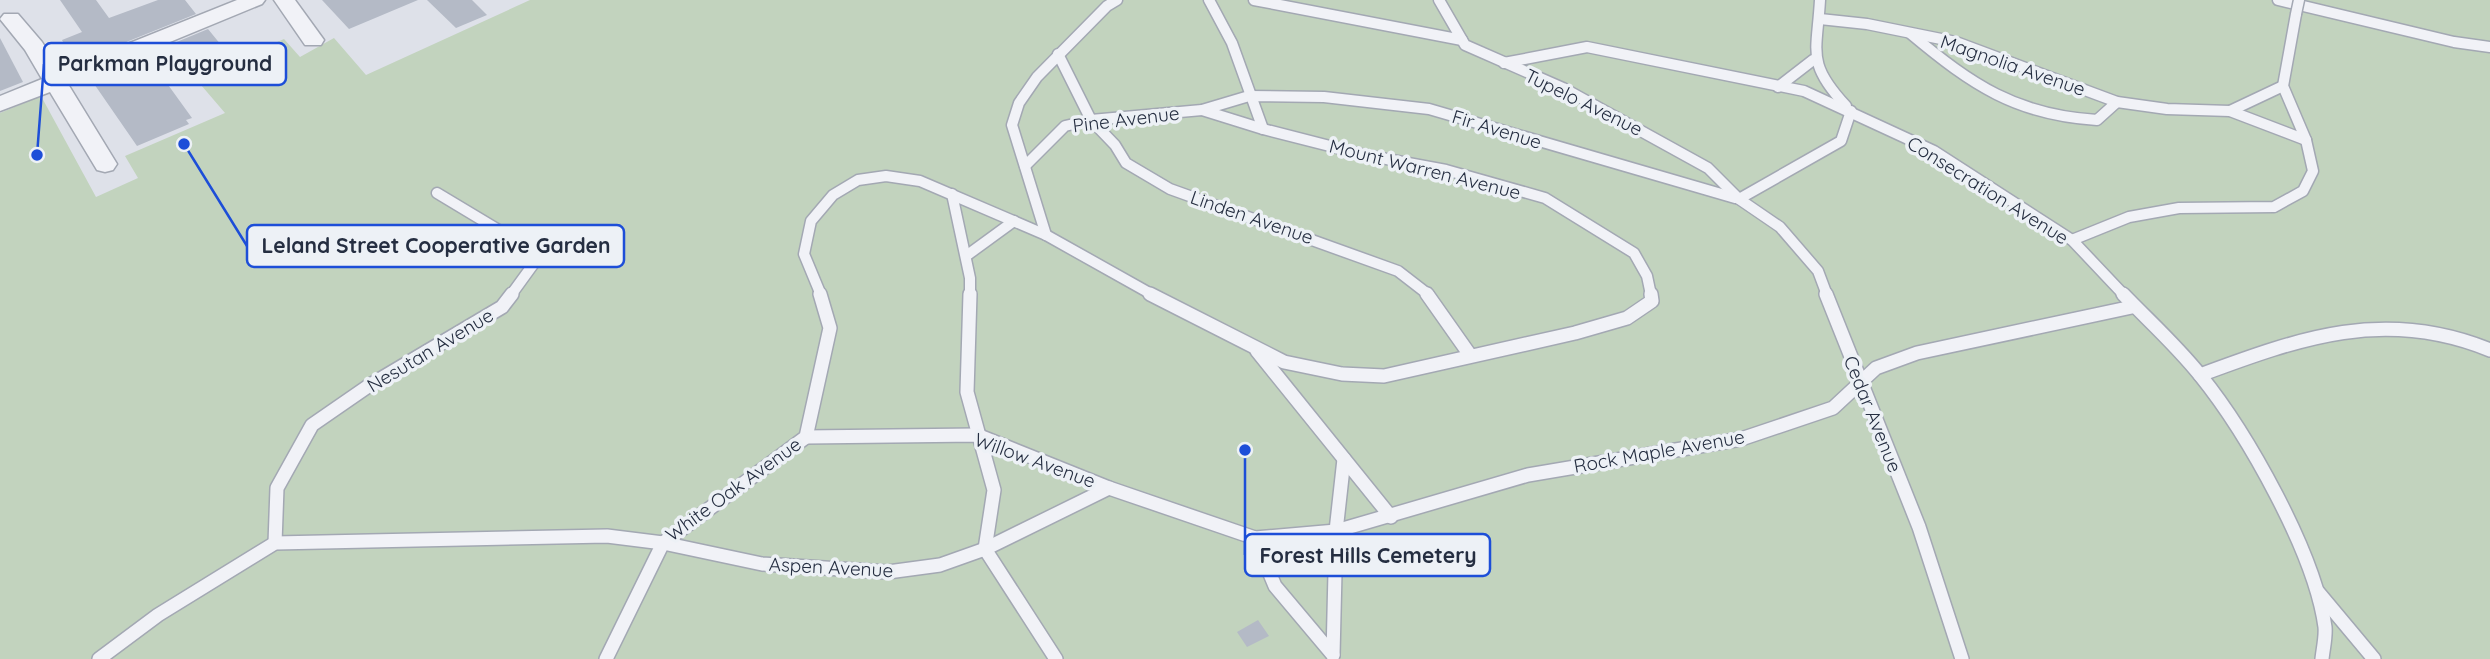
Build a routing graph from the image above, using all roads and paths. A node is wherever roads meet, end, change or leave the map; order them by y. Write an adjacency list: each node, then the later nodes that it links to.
1 (255, 0): 19 (street)
2 (284, 0): 13 (street)
3 (1117, 0): 16 (lane)
4 (1209, 0): 22 (lane)
5 (1254, 0): 14 (lane)
6 (1439, 0): 14 (lane)
7 (1820, 0): 11 (lane)
8 (2278, 0): 15 (lane)
9 (2299, 0): 20 (lane, bridge)
10 (11, 19): 19 (street)
11 (1820, 19): 12 (lane, Magnolia Avenue); 17 (lane)
12 (1908, 32): 23 (lane, Magnolia Avenue); 23 (lane, Magnolia Avenue)
13 (313, 40)
14 (1462, 40): 18 (lane, Tupelo Avenue)
15 (2490, 47)
16 (1058, 54): 28 (lane, Linden Avenue); 32 (lane)
17 (1813, 60): 21 (lane); 26 (lane)
18 (1504, 62): 21 (lane, Consecration Avenue); 35 (lane, Tupelo Avenue)
19 (54, 82): 24 (street); 31 (street)
20 (2283, 86): 27 (lane); 30 (lane)
21 (1779, 87): 26 (lane, Consecration Avenue)
22 (1249, 96): 25 (lane, Pine Avenue); 29 (lane); 35 (lane, Fir Avenue)
23 (2117, 102): 27 (lane, Magnolia Avenue)
24 (0, 104)
25 (1202, 110): 28 (lane, Pine Avenue); 29 (lane, Pine Avenue)
26 (1851, 111): 35 (lane); 38 (lane, Consecration Avenue)
27 (2230, 111): 30 (lane, Magnolia Avenue)
28 (1091, 120): 32 (lane, Pine Avenue); 43 (lane, Linden Avenue)
29 (1263, 129): 43 (lane, Mount Warren Avenue)
30 (2306, 140): 38 (lane)
31 (105, 164)
32 (1025, 166): 37 (lane)
33 (437, 193): 54 (lane, Nesutan Avenue)
34 (952, 194): 36 (lane, White Oak Avenue); 39 (lane); 48 (lane, White Oak Avenue)
35 (1739, 199): 46 (lane, Cedar Avenue)
36 (1014, 221): 37 (lane, White Oak Avenue); 39 (lane)
37 (1046, 235): 41 (lane, White Oak Avenue)
38 (2072, 240): 40 (lane, Consecration Avenue)
39 (965, 256): 47 (lane)
40 (2132, 307): 45 (lane, Consecration Avenue); 46 (lane, Rock Maple Avenue)
41 (1254, 348): 44 (lane, White Oak Avenue); 49 (lane, White Oak Avenue)
42 (2490, 350): 45 (lane)
43 (1470, 355): 44 (lane, Mount Warren Avenue)
44 (1342, 374)
45 (2200, 375): 57 (lane, Consecration Avenue)
46 (1861, 381): 51 (lane, Rock Maple Avenue); 62 (lane, Cedar Avenue)
47 (977, 435): 48 (lane, Willow Avenue); 50 (lane, Willow Avenue); 56 (lane)
48 (806, 437): 55 (lane, White Oak Avenue)
49 (1344, 459): 51 (lane, White Oak Avenue); 52 (lane)
50 (1109, 488): 53 (lane, Willow Avenue); 56 (lane, Aspen Avenue)
51 (1391, 517): 52 (lane, Rock Maple Avenue)
52 (1336, 531): 53 (lane, Willow Avenue); 58 (lane)
53 (1255, 538): 58 (lane)
54 (275, 543): 55 (lane, White Oak Avenue); 59 (lane)
55 (663, 543): 56 (lane, Aspen Avenue); 60 (lane)
56 (985, 549): 61 (lane)
57 (2315, 588): 63 (lane, Consecration Avenue); 64 (lane)
58 (1334, 657)
59 (99, 659)
60 (606, 659)
61 (1056, 659)
62 (1962, 659)
63 (2322, 659)
64 (2374, 659)

